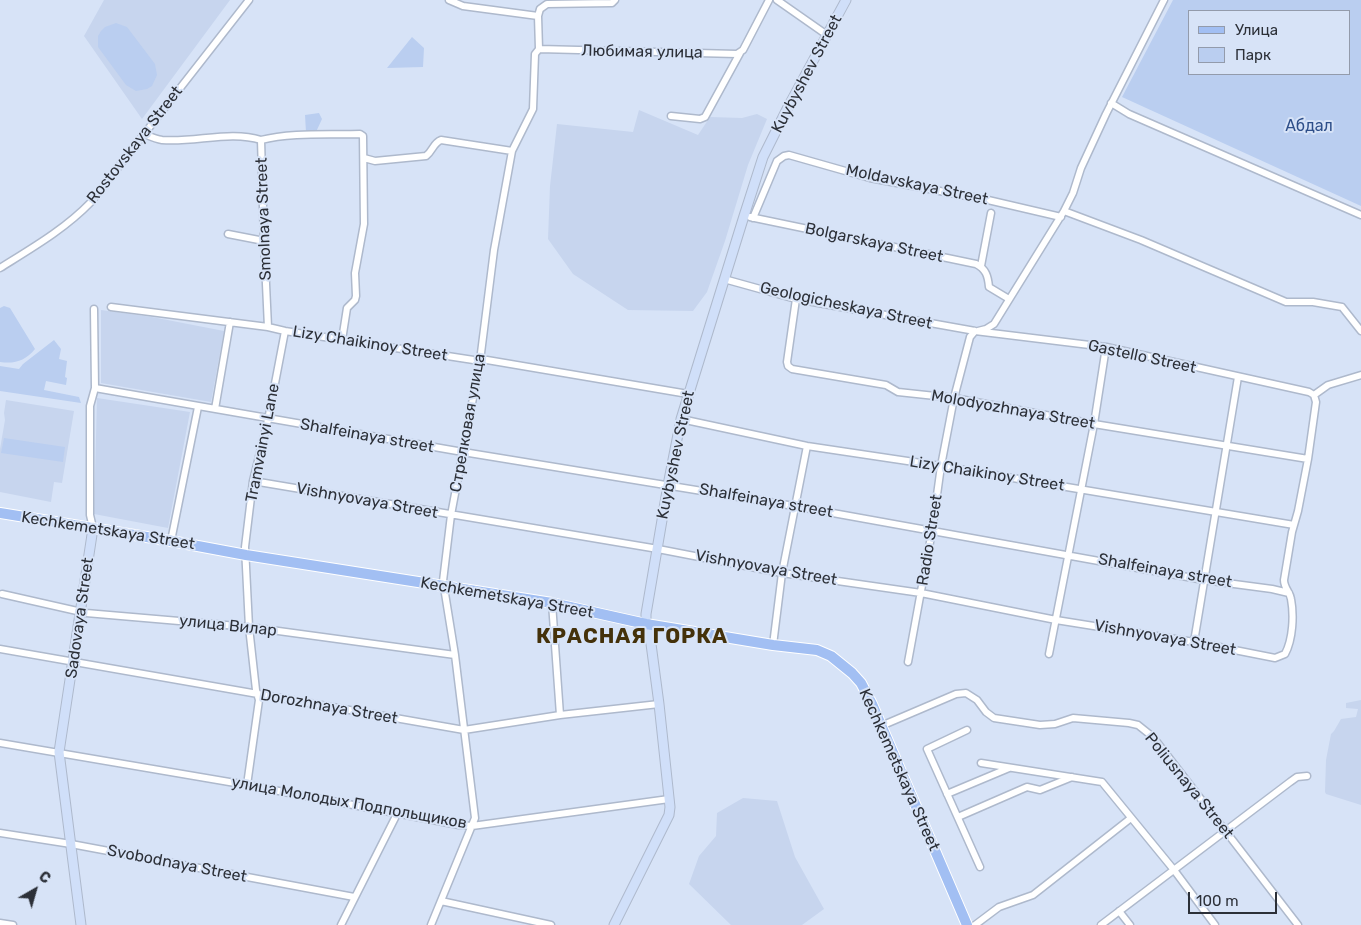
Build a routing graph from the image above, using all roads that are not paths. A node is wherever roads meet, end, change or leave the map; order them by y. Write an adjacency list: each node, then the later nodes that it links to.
1 (249, 0): 14 (street, Rostovskaya Street)
2 (449, 0): 8 (street)
3 (615, 0): 8 (street)
4 (770, 0): 11 (street)
5 (778, 0): 9 (street)
6 (846, 0): 9 (main road, Kuybyshev Street)
7 (1164, 0): 12 (street)
8 (538, 16): 10 (street, Стрелковая улица)
9 (827, 35): 21 (main road, Kuybyshev Street)
10 (539, 49): 11 (street, Любимая улица); 16 (street, Стрелковая улица)
11 (741, 52): 13 (street)
12 (1111, 103): 19 (street); 20 (street)
13 (672, 116)
14 (144, 134): 15 (street, Smolnaya Street); 25 (street, Rostovskaya Street)
15 (261, 140): 17 (street); 23 (street, Smolnaya Street)
16 (512, 151): 17 (street); 38 (street, Стрелковая улица)
17 (364, 158): 36 (street)
18 (991, 213): 24 (street)
19 (1062, 214): 21 (street, Moldavskaya Street); 28 (street); 35 (street, Moldavskaya Street)
20 (1361, 215)
21 (748, 217): 24 (street, Bolgarskaya Street); 26 (main road, Kuybyshev Street)
22 (228, 234): 23 (street)
23 (264, 241): 32 (street, Smolnaya Street)
24 (981, 266): 28 (street)
25 (0, 268)
26 (724, 279): 27 (street, Geologicheskaya Street); 42 (main road, Kuybyshev Street)
27 (796, 299): 34 (street, Geologicheskaya Street); 44 (street, Molodyozhnaya Street)
28 (1009, 299): 34 (street)
29 (111, 307): 31 (street, Lizy Chaikinoy Street)
30 (94, 309): 41 (street, Sadovaya Street)
31 (230, 322): 32 (street, Lizy Chaikinoy Street); 46 (street)
32 (268, 327): 33 (street, Lizy Chaikinoy Street)
33 (285, 331): 36 (street, Lizy Chaikinoy Street); 47 (street, Tramvainyi Lane)
34 (971, 331): 37 (street, Gastello Street); 44 (street, Radio Street)
35 (1361, 331)
36 (342, 340): 38 (street, Lizy Chaikinoy Street)
37 (1106, 347): 40 (street, Gastello Street); 49 (street)
38 (480, 361): 42 (street, Lizy Chaikinoy Street); 52 (street, Стрелковая улица)
39 (1361, 375): 43 (street)
40 (1238, 378): 43 (street, Gastello Street); 50 (street)
41 (95, 388): 45 (street, Shalfeinaya street); 63 (street, Sadovaya Street)
42 (688, 394): 48 (main road, Kuybyshev Street)
43 (1314, 395): 53 (street)
44 (954, 398): 49 (street, Molodyozhnaya Street); 54 (street, Radio Street)
45 (198, 407): 46 (street, Shalfeinaya street); 65 (street)
46 (215, 409): 47 (street, Shalfeinaya street)
47 (268, 420): 52 (street, Shalfeinaya street); 55 (street, Tramvainyi Lane)
48 (681, 420): 51 (street, Lizy Chaikinoy Street); 56 (main road, Kuybyshev Street)
49 (1094, 424): 50 (street, Molodyozhnaya Street); 57 (street)
50 (1227, 445): 53 (street, Molodyozhnaya Street); 59 (street)
51 (807, 446): 54 (street, Lizy Chaikinoy Street); 58 (street)
52 (463, 452): 56 (street, Shalfeinaya street); 61 (street, Стрелковая улица)
53 (1308, 459): 62 (street)
54 (941, 466): 57 (street, Lizy Chaikinoy Street); 64 (street, Radio Street)
55 (253, 481): 61 (street, Vishnyovaya Street); 68 (street, Tramvainyi Lane)
56 (668, 484): 58 (street, Shalfeinaya street); 66 (main road, Kuybyshev Street)
57 (1080, 489): 59 (street, Lizy Chaikinoy Street); 67 (street)
58 (794, 506): 64 (street, Shalfeinaya street); 69 (street)
59 (1215, 512): 62 (street, Lizy Chaikinoy Street); 70 (street)
60 (0, 513): 63 (main road, Kechkemetskaya Street)
61 (451, 515): 66 (street, Vishnyovaya Street); 71 (street, Стрелковая улица)
62 (1294, 525): 73 (street)
63 (93, 528): 65 (main road, Kechkemetskaya Street); 76 (main road, Sadovaya Street)
64 (932, 531): 67 (street, Shalfeinaya street); 72 (street, Radio Street)
65 (171, 540): 68 (main road, Kechkemetskaya Street)
66 (658, 550): 69 (street, Vishnyovaya Street); 78 (main road, Kuybyshev Street)
67 (1070, 554): 70 (street, Shalfeinaya street); 77 (street)
68 (246, 555): 71 (main road, Kechkemetskaya Street); 79 (street, Tramvainyi Lane)
69 (782, 572): 72 (street, Vishnyovaya Street); 81 (street)
70 (1204, 580): 73 (street, Shalfeinaya street); 80 (street)
71 (443, 587): 75 (main road, Kechkemetskaya Street); 84 (street, Стрелковая улица)
72 (921, 593): 77 (street, Vishnyovaya Street); 86 (street, Radio Street)
73 (1289, 593): 80 (street, Vishnyovaya Street)
74 (2, 594): 76 (street, улица Вилар)
75 (552, 603): 78 (main road, Kechkemetskaya Street); 89 (street)
76 (81, 612): 79 (street, улица Вилар); 85 (main road, Sadovaya Street)
77 (1056, 620): 80 (street, Vishnyovaya Street); 83 (street)
78 (646, 624): 81 (main road, Kechkemetskaya Street); 88 (main road, Kuybyshev Street)
79 (249, 627): 84 (street, улица Вилар); 87 (street, Tramvainyi Lane)
80 (1194, 642)
81 (774, 645): 90 (main road, Kechkemetskaya Street)
82 (0, 649): 85 (street, Dorozhnaya Street)
83 (1049, 654)
84 (455, 655): 91 (street, Стрелковая улица)
85 (74, 661): 87 (street, Dorozhnaya Street); 94 (main road, Sadovaya Street)
86 (908, 662)
87 (257, 695): 91 (street, Dorozhnaya Street); 99 (street, Tramvainyi Lane)
88 (659, 704): 89 (street, Dorozhnaya Street); 101 (main road, Kuybyshev Street)
89 (560, 715): 91 (street, Dorozhnaya Street)
90 (882, 726): 106 (street, Poliusnaya Street); 121 (main road, Kechkemetskaya Street)
91 (464, 730): 105 (street, Стрелковая улица)
92 (968, 730): 100 (street)
93 (0, 743): 94 (street, улица Молодых Подпольщиков)
94 (59, 752): 99 (street, улица Молодых Подпольщиков); 108 (main road, Sadovaya Street)
95 (981, 763): 96 (street)
96 (1010, 767): 98 (street); 100 (street)
97 (1307, 776): 106 (street)
98 (1072, 777): 103 (street); 104 (street)
99 (247, 785): 102 (street, улица Молодых Подпольщиков)
100 (947, 794): 103 (street)
101 (669, 799): 105 (street, улица Молодых Подпольщиков); 120 (main road, Kuybyshev Street)
102 (397, 814): 105 (street, улица Молодых Подпольщиков); 111 (street)
103 (958, 817): 109 (street)
104 (1131, 818): 110 (street); 122 (street)
105 (472, 826): 112 (street, Стрелковая улица)
106 (1225, 831): 110 (street); 126 (street, Poliusnaya Street)
107 (0, 833): 108 (street, Svobodnaya Street)
108 (71, 844): 111 (street, Svobodnaya Street); 116 (main road, Sadovaya Street)
109 (980, 867)
110 (1174, 870): 113 (street); 125 (street)
111 (354, 897): 117 (street)
112 (441, 901): 118 (street, Стрелковая улица); 119 (street)
113 (1119, 911): 123 (street); 124 (street)
114 (0, 923): 115 (street)
115 (13, 925)
116 (81, 925)
117 (341, 925)
118 (431, 925)
119 (551, 925)
120 (614, 925)
121 (967, 925)
122 (974, 925)
123 (1101, 925)
124 (1130, 925)
125 (1215, 925)
126 (1298, 925)

